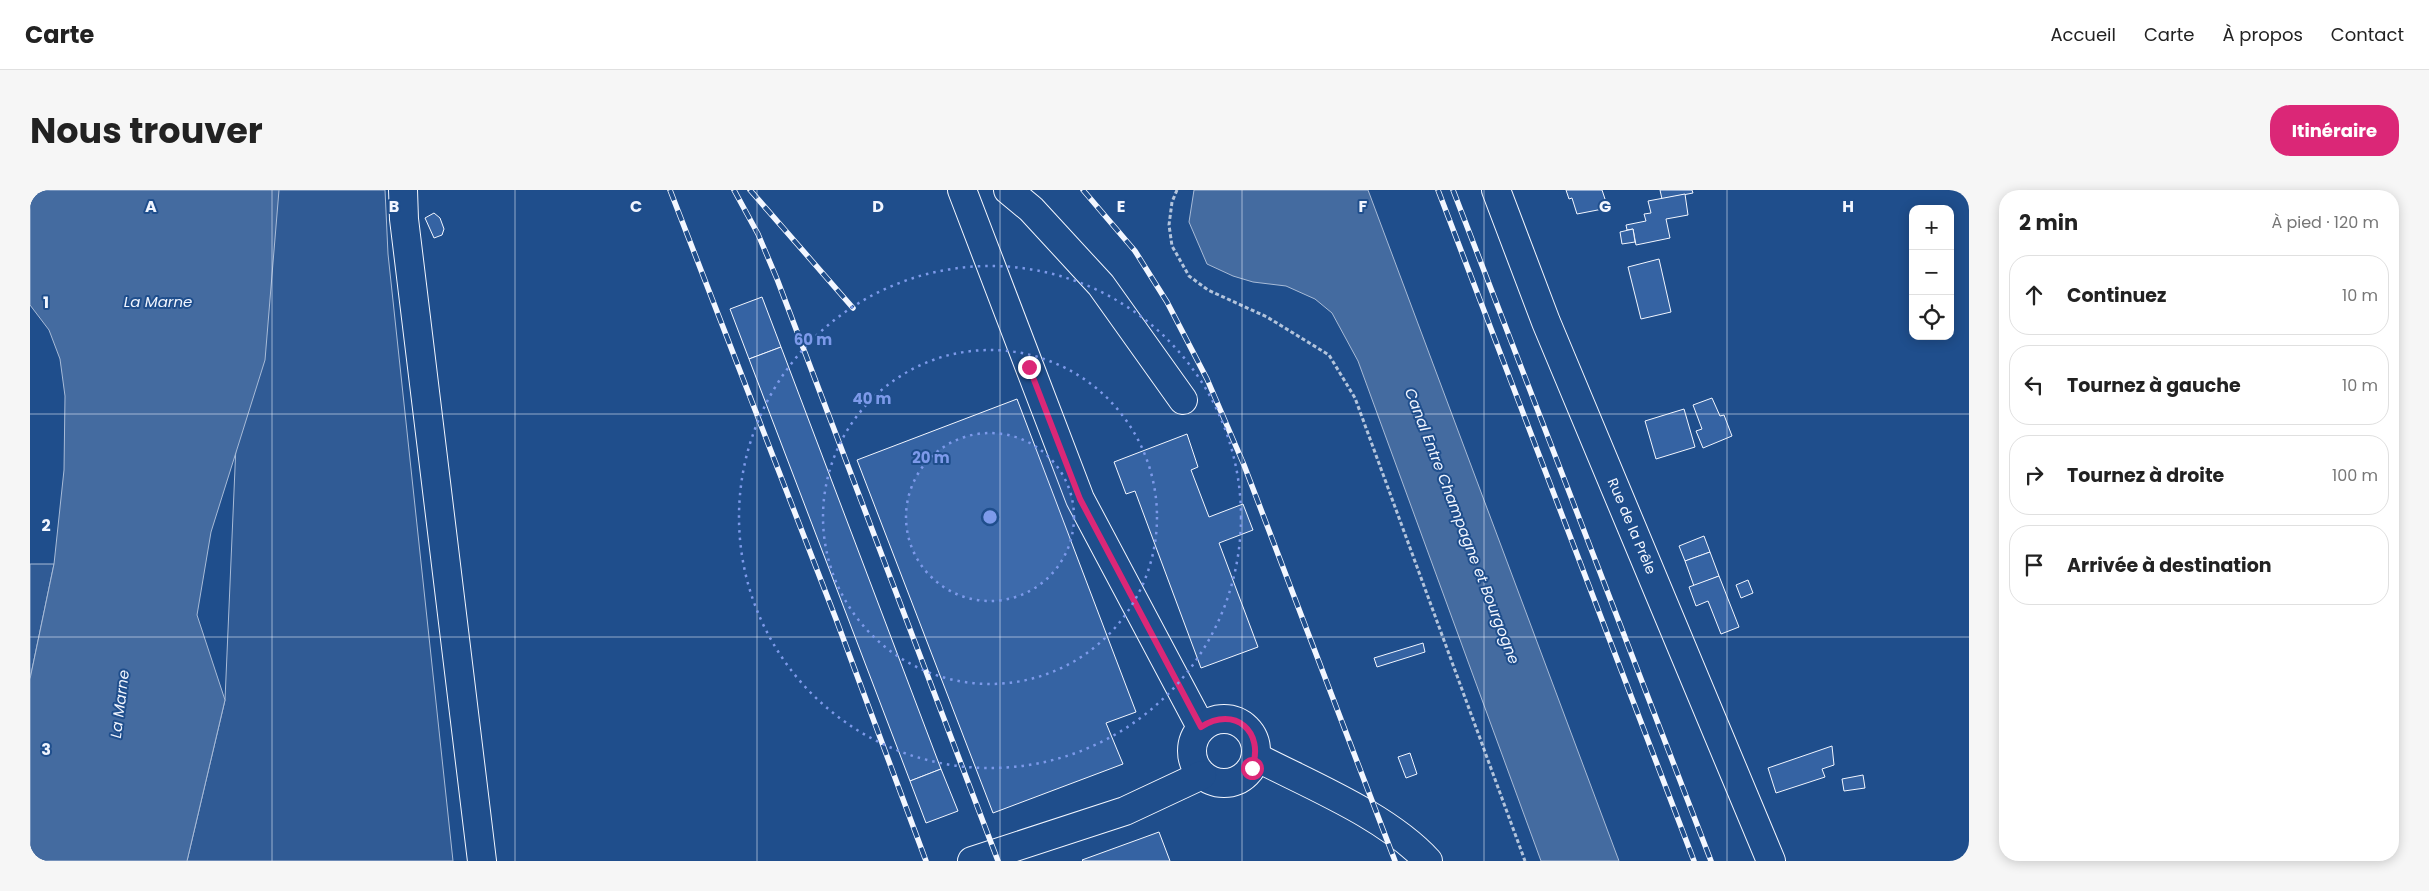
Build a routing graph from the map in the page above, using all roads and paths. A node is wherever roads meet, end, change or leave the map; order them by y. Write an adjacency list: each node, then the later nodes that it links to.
1 (403, 190): 10 (street)
2 (962, 190): 7 (street)
3 (1008, 190): 6 (street)
4 (1177, 190): 13 (path)
5 (1496, 190): 14 (street, Rue de la Prêle)
6 (1183, 400)
7 (1201, 727): 8 (street); 9 (street)
8 (1256, 757): 9 (street); 12 (street)
9 (1202, 775): 11 (street)
10 (482, 861)
11 (972, 861)
12 (1428, 861)
13 (1526, 861)
14 (1772, 861)

